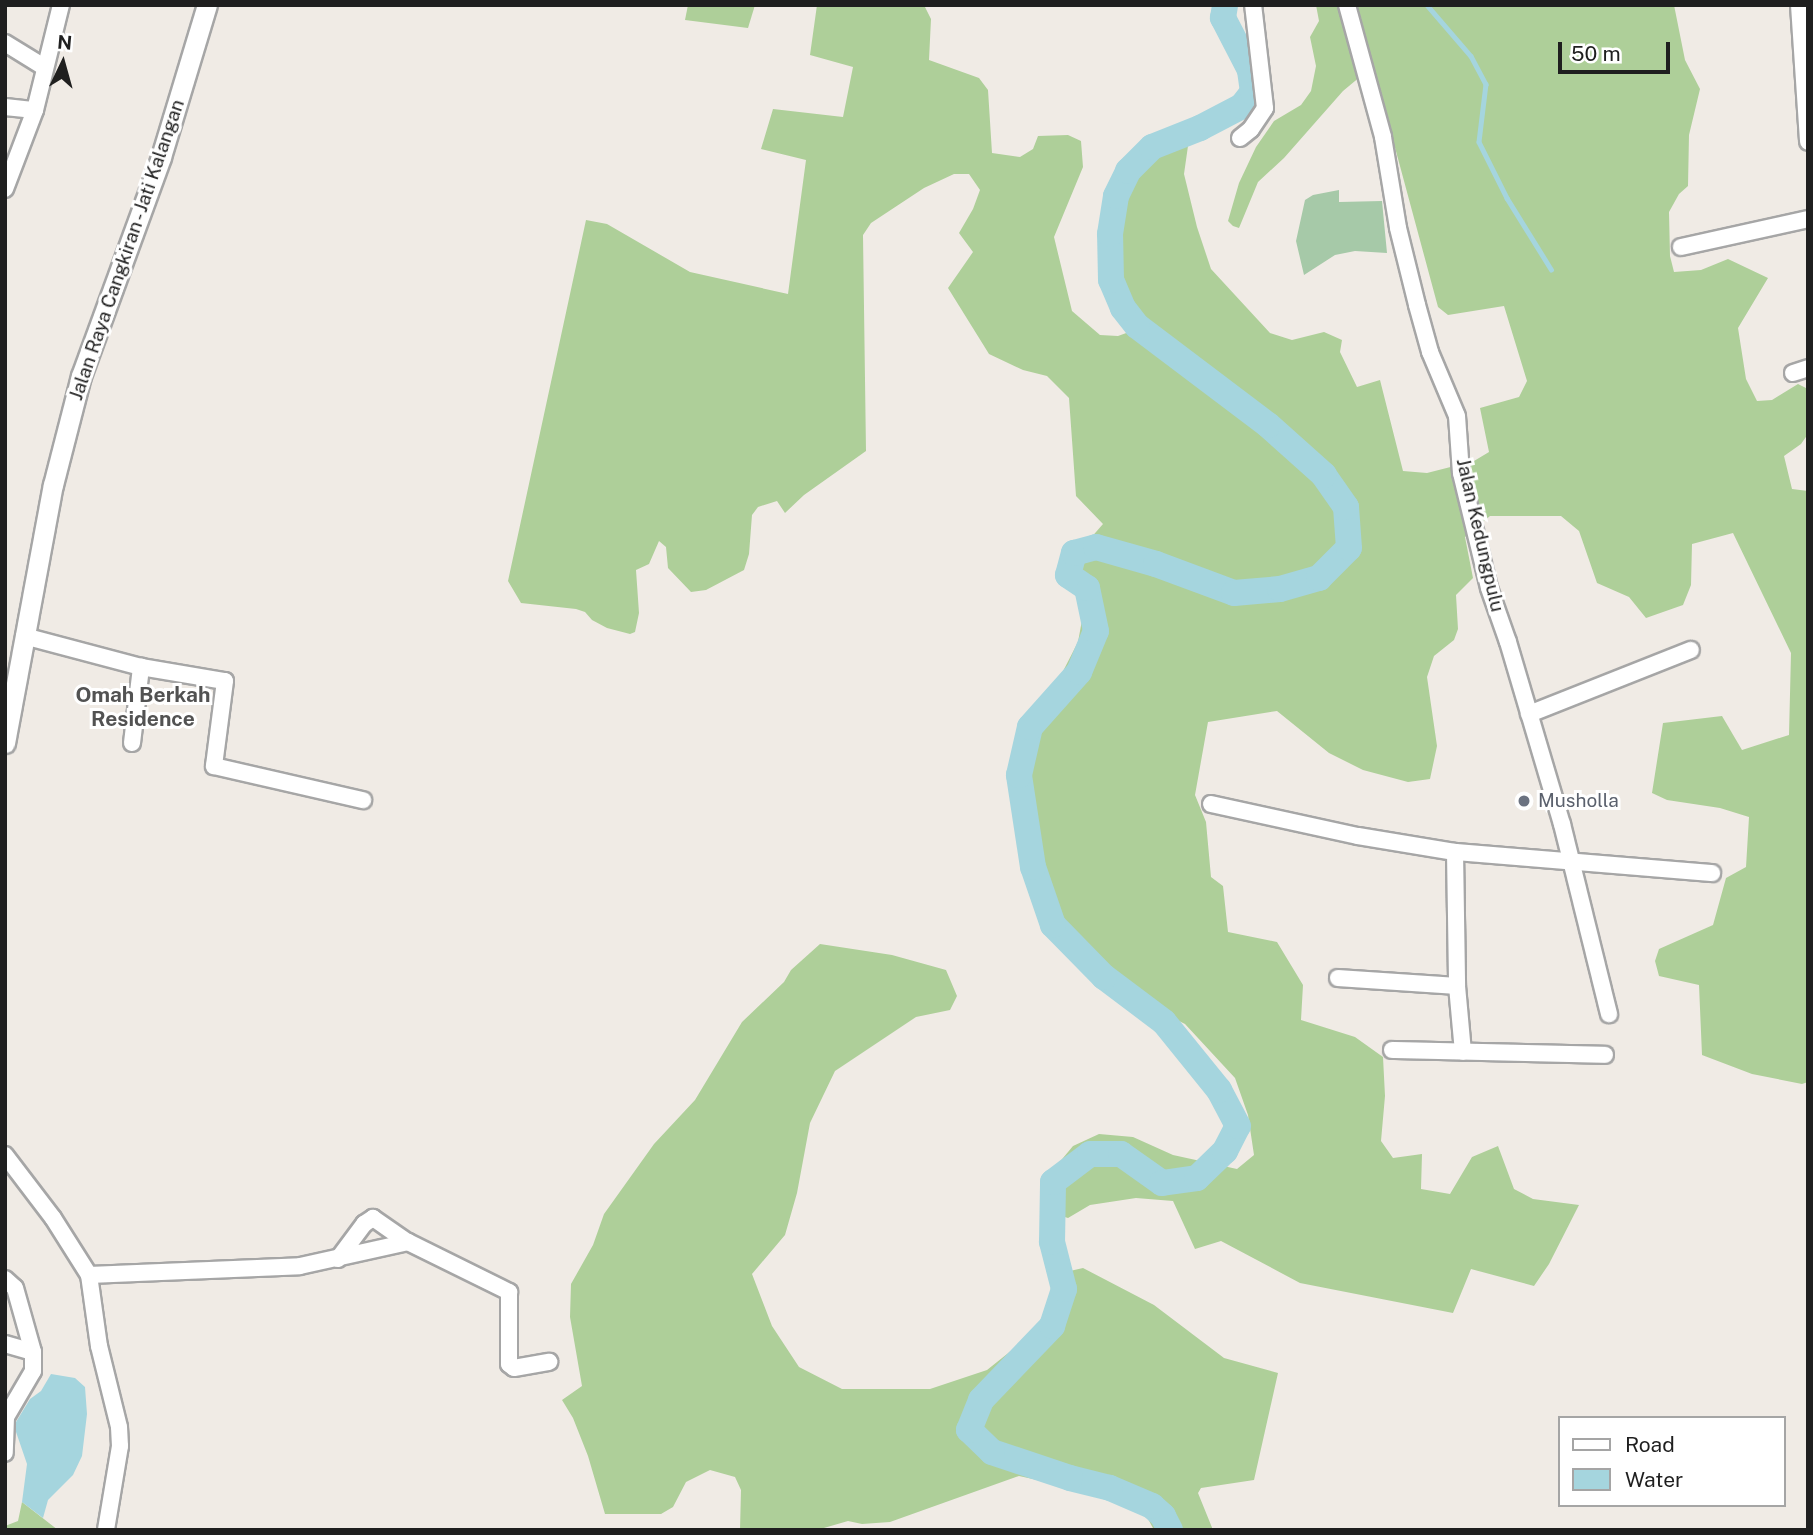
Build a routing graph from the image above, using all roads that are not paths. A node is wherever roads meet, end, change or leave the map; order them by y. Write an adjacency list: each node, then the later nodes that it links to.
1 (60, 5): 7 (street)
2 (207, 5): 16 (street, Jalan Raya Cangkiran - Jati Kalangan)
3 (1253, 5): 11 (street)
4 (1347, 5): 19 (street, Jalan Kedungpulu)
5 (1799, 5): 8 (street)
6 (5, 43): 7 (street)
7 (44, 67): 10 (street)
8 (1806, 89): 12 (street)
9 (5, 107): 10 (street)
10 (35, 110): 13 (street)
11 (1240, 138)
12 (1808, 142)
13 (6, 184)
14 (1808, 219): 15 (street)
15 (1681, 247)
16 (24, 636): 18 (street); 20 (street, Jalan Raya Cangkiran - Jati Kalangan)
17 (1691, 650): 19 (street)
18 (141, 667): 21 (street); 22 (street)
19 (1529, 714): 25 (street, Jalan Kedungpulu)
20 (5, 743)
21 (132, 743)
22 (363, 800)
23 (1210, 804): 24 (street)
24 (1455, 852): 25 (street); 28 (street)
25 (1571, 861): 26 (street); 29 (street, Jalan Kedungpulu)
26 (1712, 873)
27 (1338, 978): 28 (street)
28 (1457, 986): 31 (street)
29 (1609, 1014)
30 (1392, 1050): 31 (street)
31 (1463, 1052): 32 (street)
32 (1605, 1055)
33 (5, 1155): 36 (street)
34 (406, 1241): 35 (street); 35 (street); 40 (street)
35 (338, 1259): 36 (street)
36 (89, 1275): 43 (street)
37 (5, 1279): 39 (street)
38 (5, 1344): 39 (street)
39 (33, 1352): 41 (street)
40 (549, 1362)
41 (6, 1417): 42 (street)
42 (5, 1453)
43 (106, 1530)

